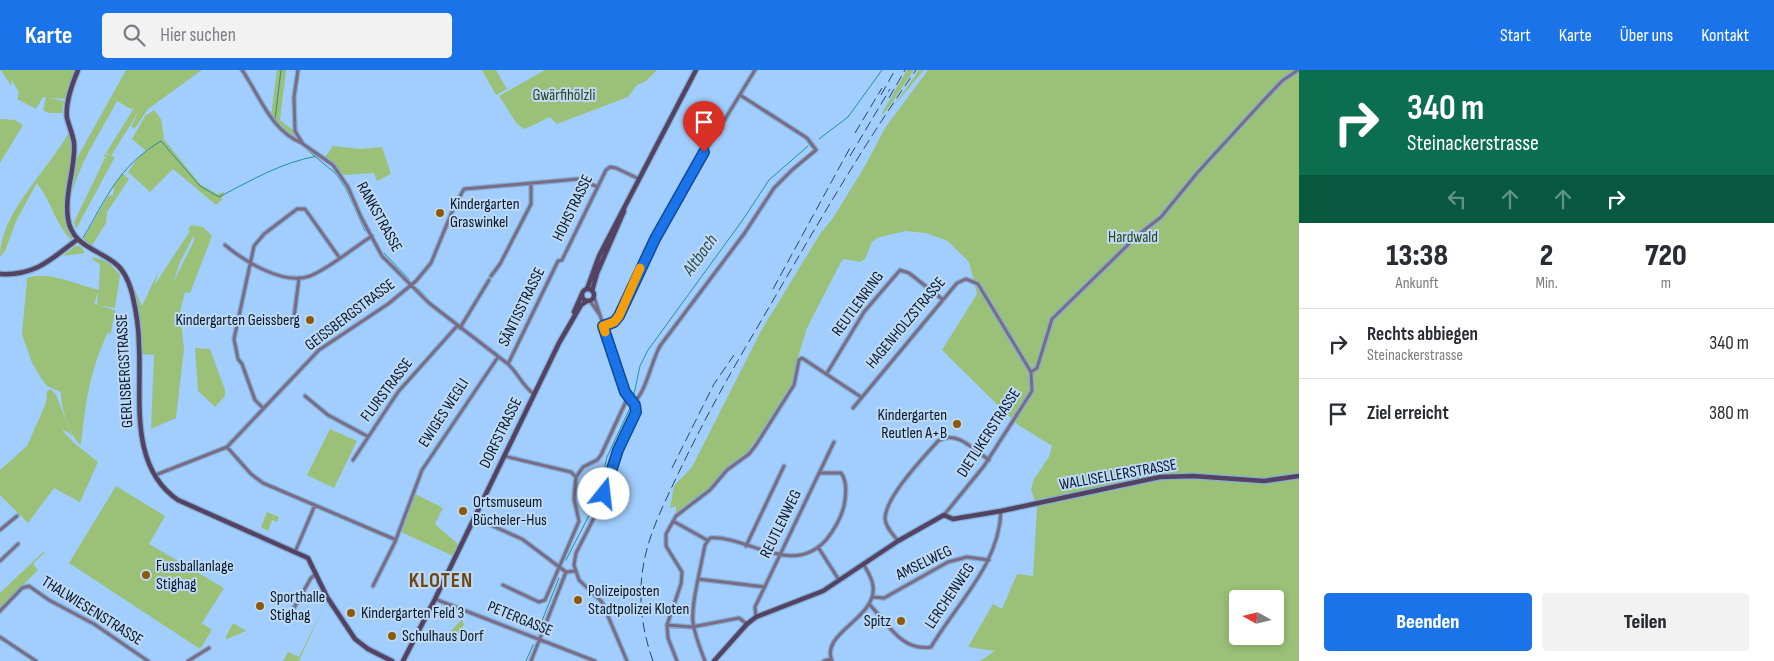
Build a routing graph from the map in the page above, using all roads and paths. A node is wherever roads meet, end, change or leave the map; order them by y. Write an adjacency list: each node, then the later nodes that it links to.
1 (78, 70): 13 (street, GERLISBERGSTRASSE)
2 (242, 70): 8 (street, RANKSTRASSE)
3 (298, 70): 8 (street)
4 (696, 70): 9 (street)
5 (755, 70): 7 (street)
6 (1298, 70): 31 (street, DIETLIKERSTRASSE)
7 (740, 95): 27 (street); 37 (street)
8 (302, 144): 12 (street, RANKSTRASSE)
9 (640, 180): 11 (street, HOHSTRASSE); 21 (street)
10 (530, 183): 11 (street); 20 (street, GEISSBERGSTRASSE); 28 (street, FLURSTRASSE)
11 (598, 187): 16 (street, HOHSTRASSE)
12 (372, 236): 15 (street); 20 (street, RANKSTRASSE)
13 (78, 239): 18 (street); 64 (street, GERLISBERGSTRASSE)
14 (226, 245): 17 (street)
15 (339, 257): 17 (street); 19 (street)
16 (558, 261): 30 (street, SÄNTISSTRASSE)
17 (248, 263): 19 (street); 38 (street)
18 (0, 274)
19 (299, 278): 26 (street)
20 (411, 285): 28 (street, RANKSTRASSE); 38 (street, GEISSBERGSTRASSE)
21 (590, 290): 22 (street); 24 (street)
22 (582, 294): 24 (street); 25 (street, DORFSTRASSE)
23 (942, 299): 31 (street, HAGENHOLZSTRASSE); 32 (street, REUTLENRING); 36 (street, HAGENHOLZSTRASSE)
24 (590, 300): 25 (street, DORFSTRASSE); 27 (street)
25 (569, 324): 33 (street, DORFSTRASSE)
26 (293, 325)
27 (603, 326): 35 (street)
28 (458, 327): 29 (street, RANKSTRASSE); 40 (street, FLURSTRASSE)
29 (498, 357): 30 (street, RANKSTRASSE); 58 (street, EWIGES WEGLI)
30 (508, 364): 33 (street, RANKSTRASSE)
31 (1031, 372): 45 (street, DIETLIKERSTRASSE)
32 (827, 373): 36 (street); 56 (street)
33 (534, 394): 43 (street, DORFSTRASSE)
34 (304, 396): 40 (street, FLURSTRASSE)
35 (628, 397): 37 (street); 50 (street)
36 (861, 397): 39 (street, HAGENHOLZSTRASSE)
37 (634, 403): 70 (street)
38 (263, 408): 42 (street, GEISSBERGSTRASSE)
39 (852, 408)
40 (368, 436): 44 (street)
41 (834, 442): 47 (street, REUTLENWEG)
42 (227, 446): 48 (street); 51 (street)
43 (504, 456): 50 (street); 55 (street, DORFSTRASSE)
44 (353, 460)
45 (989, 460): 53 (street, DIETLIKERSTRASSE); 60 (street)
46 (784, 466): 62 (street)
47 (820, 473): 63 (street); 65 (street, REUTLENWEG)
48 (158, 474)
49 (1299, 476): 52 (street, WALLISELLERSTRASSE)
50 (576, 477): 69 (street)
51 (315, 505): 58 (street); 64 (street)
52 (1001, 511): 53 (street, WALLISELLERSTRASSE); 66 (street, LERCHENWEG)
53 (944, 515): 60 (street, DIETLIKERSTRASSE)
54 (17, 516): 57 (street)
55 (475, 518): 69 (street); 79 (street, DORFSTRASSE)
56 (673, 521): 59 (street); 85 (street)
57 (0, 530)
58 (394, 539): 76 (street, EWIGES WEGLI)
59 (707, 540): 62 (street); 73 (street)
60 (898, 541): 68 (street, DIETLIKERSTRASSE)
61 (18, 544): 67 (street)
62 (746, 546): 65 (street)
63 (818, 548): 65 (street); 74 (street)
64 (295, 552): 72 (street, GERLISBERGSTRASSE)
65 (780, 555): 77 (street, REUTLENWEG)
66 (989, 560): 78 (street, AMSELWEG); 80 (street, LERCHENWEG)
67 (0, 561)
68 (864, 564): 74 (street, DIETLIKERSTRASSE); 78 (street)
69 (558, 565): 71 (street); 75 (street)
70 (575, 571): 71 (street); 98 (street)
71 (566, 572): 88 (street)
72 (316, 574): 82 (street); 94 (street, GERLISBERGSTRASSE)
73 (698, 579): 77 (street); 86 (street)
74 (839, 581): 83 (street, DIETLIKERSTRASSE)
75 (503, 584)
76 (373, 586)
77 (764, 587): 83 (street, REUTLENWEG)
78 (873, 597): 80 (street)
79 (435, 599): 88 (street, PETERGASSE); 95 (street, DORFSTRASSE)
80 (870, 605): 90 (street)
81 (0, 611): 92 (street, THALWIESENSTRASSE)
82 (291, 613)
83 (756, 617): 84 (street, DIETLIKERSTRASSE)
84 (747, 624): 86 (street); 101 (street, DIETLIKERSTRASSE)
85 (667, 625): 86 (street); 99 (street)
86 (692, 627): 100 (street)
87 (0, 637): 91 (street)
88 (540, 640): 96 (street); 97 (street, PETERGASSE)
89 (209, 648): 93 (street)
90 (832, 660): 102 (street)
91 (36, 661)
92 (148, 661)
93 (188, 661)
94 (392, 661)
95 (403, 661)
96 (531, 661)
97 (595, 661)
98 (627, 661)
99 (677, 661)
100 (705, 661)
101 (714, 661)
102 (824, 661)

